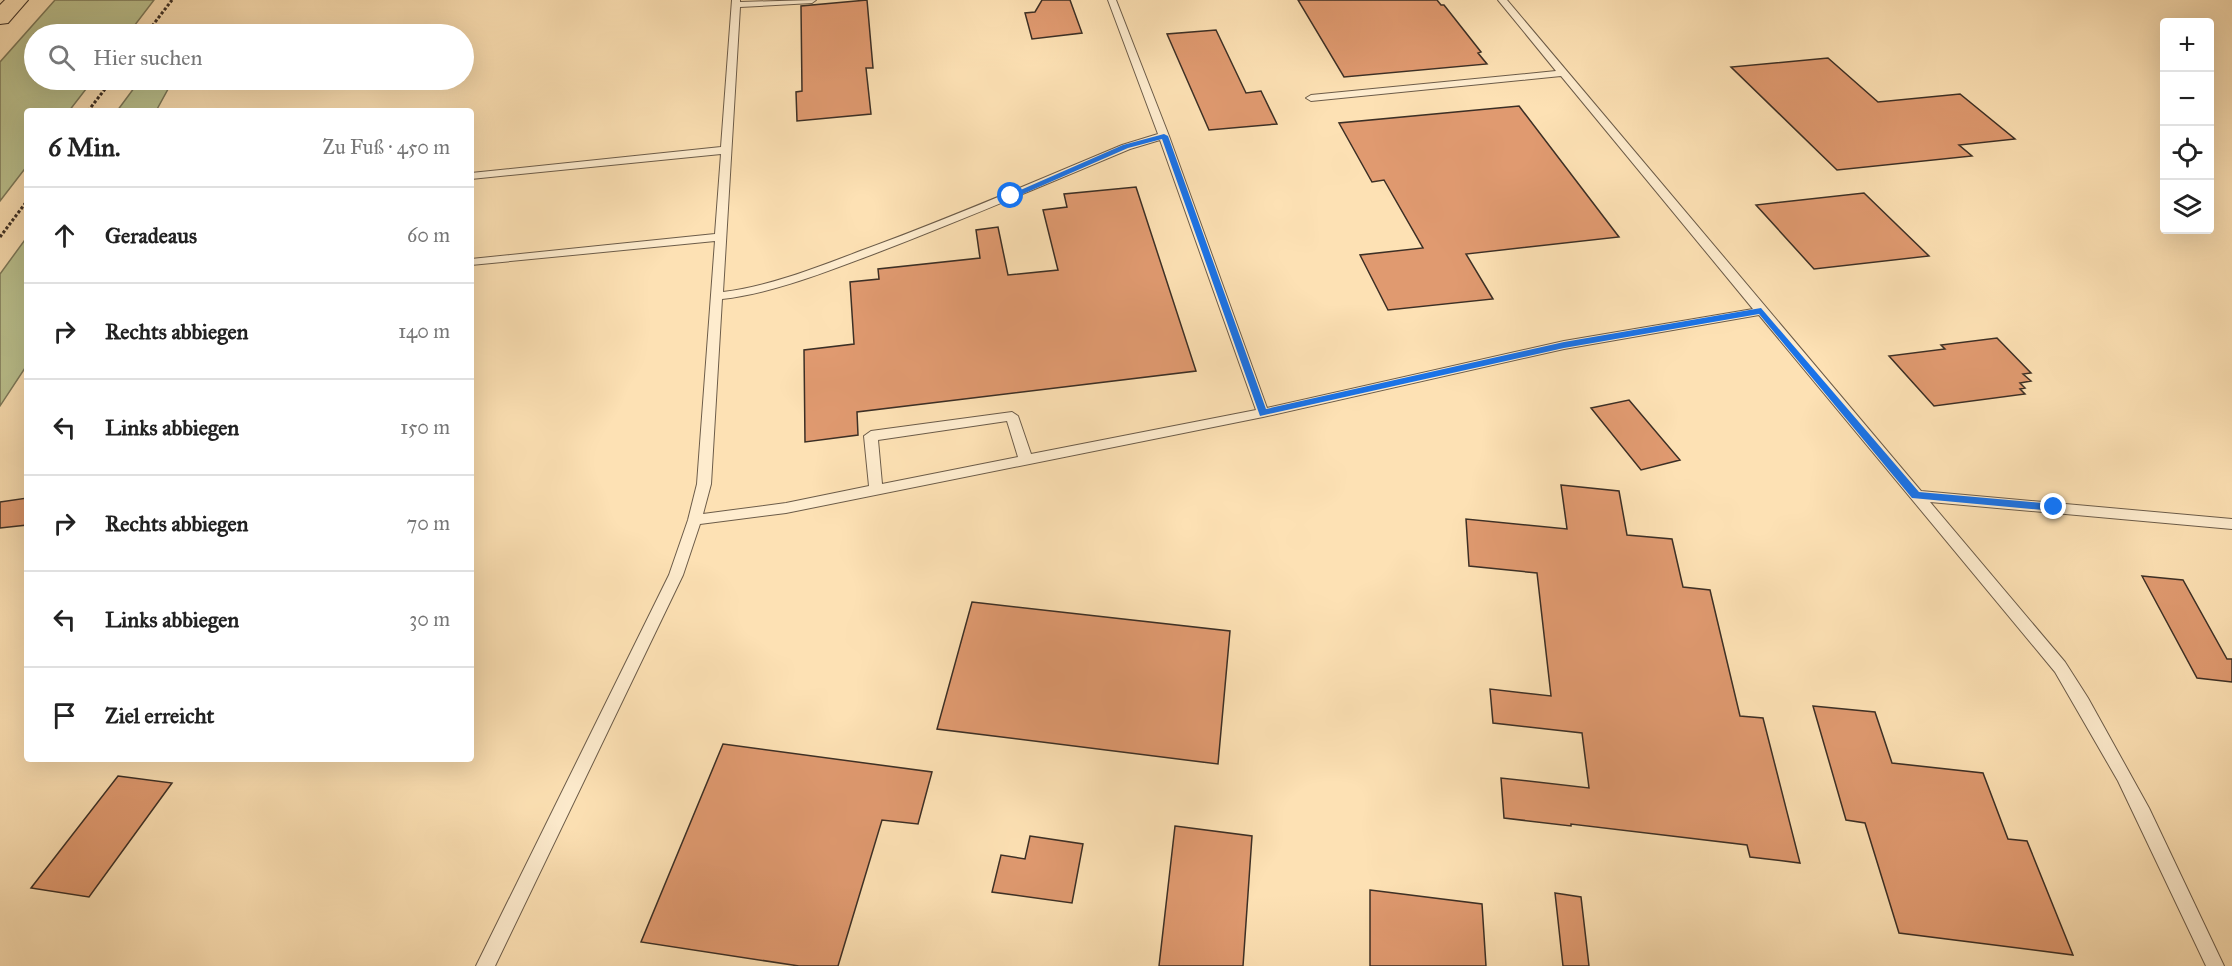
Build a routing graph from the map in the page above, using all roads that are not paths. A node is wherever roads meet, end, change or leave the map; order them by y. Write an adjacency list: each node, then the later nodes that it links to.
1 (17, 0): 6 (highway)
2 (812, 0): 5 (lane)
3 (1112, 0): 9 (lane)
4 (1502, 0): 7 (lane)
5 (735, 3): 10 (lane)
6 (0, 18)
7 (1563, 73): 8 (lane); 15 (lane)
8 (1311, 98)
9 (1164, 136): 14 (lane); 16 (lane)
10 (726, 150): 11 (lane); 12 (lane)
11 (474, 176)
12 (720, 237): 13 (lane); 14 (lane)
13 (474, 262)
14 (716, 296): 20 (lane)
15 (1761, 311): 16 (lane); 19 (lane)
16 (1263, 413): 17 (lane)
17 (1026, 460): 18 (lane); 18 (lane)
18 (876, 490): 20 (lane)
19 (1916, 496): 21 (lane); 23 (lane)
20 (695, 520): 22 (lane)
21 (2232, 524)
22 (485, 966)
23 (2216, 966)

